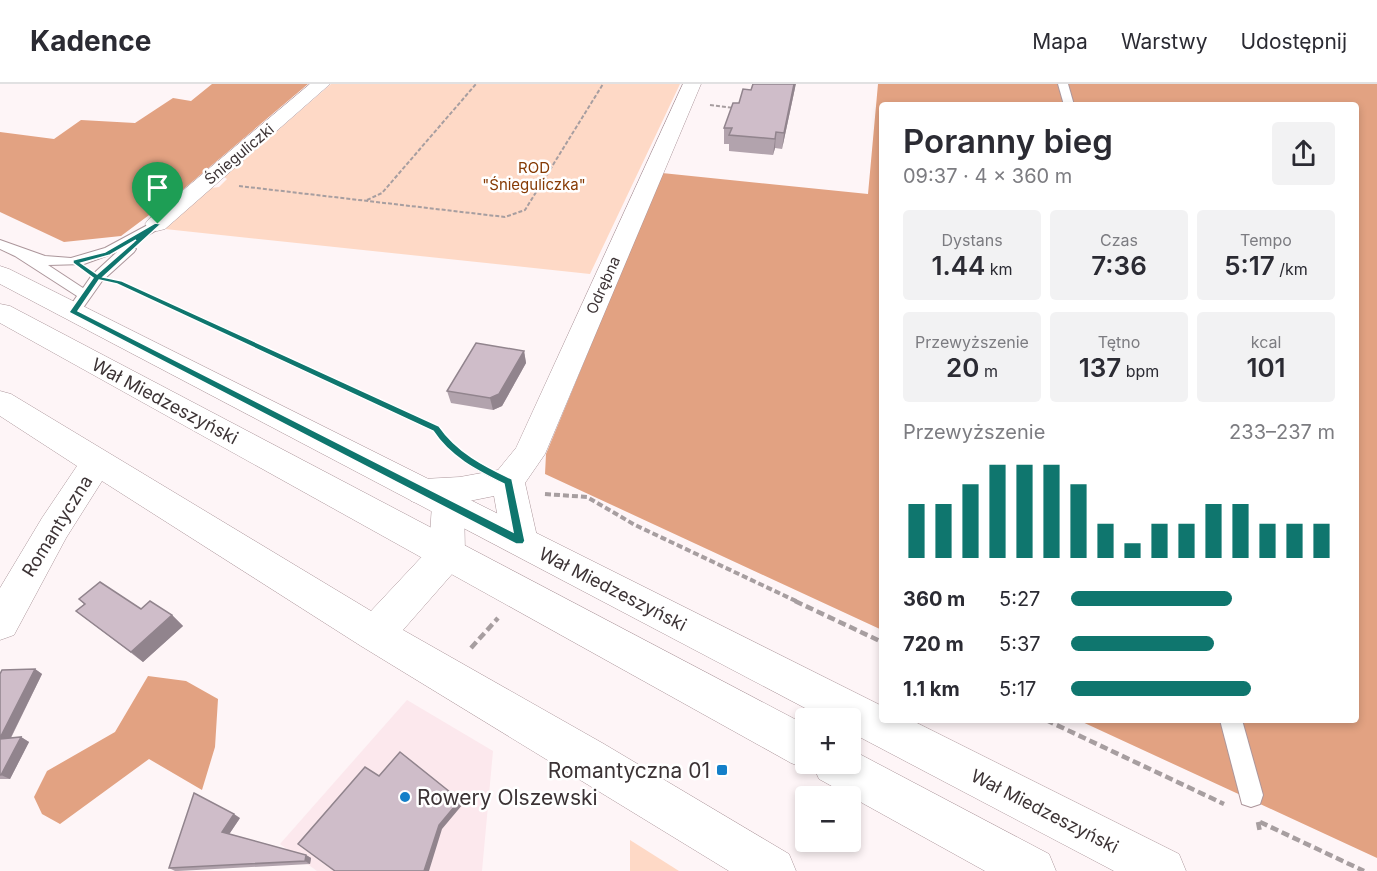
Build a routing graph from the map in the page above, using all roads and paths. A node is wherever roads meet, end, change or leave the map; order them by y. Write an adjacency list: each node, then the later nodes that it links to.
1 (321, 84): 10 (street, Śnieguliczki)
2 (476, 84): 9 (path)
3 (603, 84): 9 (path)
4 (1063, 84): 6 (lane)
5 (697, 94): 7 (path); 19 (street, Odrębna)
6 (1068, 102)
7 (741, 108)
8 (234, 185): 9 (path)
9 (367, 201)
10 (158, 224): 12 (lane); 14 (lane)
11 (0, 244): 12 (lane)
12 (20, 253): 15 (lane)
13 (0, 274): 15 (street, Wał Miedzeszyński)
14 (97, 278): 15 (lane); 19 (path)
15 (80, 304): 20 (street, Wał Miedzeszyński)
16 (0, 312): 22 (street, Wał Miedzeszyński)
17 (0, 402): 18 (street)
18 (98, 461): 23 (street, Romantyczna); 24 (street)
19 (508, 481): 20 (street); 21 (street); 25 (path)
20 (436, 499): 21 (street, Wał Miedzeszyński); 22 (street)
21 (520, 541): 34 (street, Wał Miedzeszyński)
22 (447, 554): 24 (street); 28 (street, Wał Miedzeszyński)
23 (0, 623)
24 (375, 634): 32 (street)
25 (879, 641)
26 (1052, 723): 31 (path)
27 (1233, 723): 30 (lane)
28 (795, 742)
29 (853, 774): 33 (street)
30 (1249, 805): 35 (path)
31 (1226, 806)
32 (772, 871)
33 (1032, 871)
34 (1162, 871)
35 (1364, 871)

